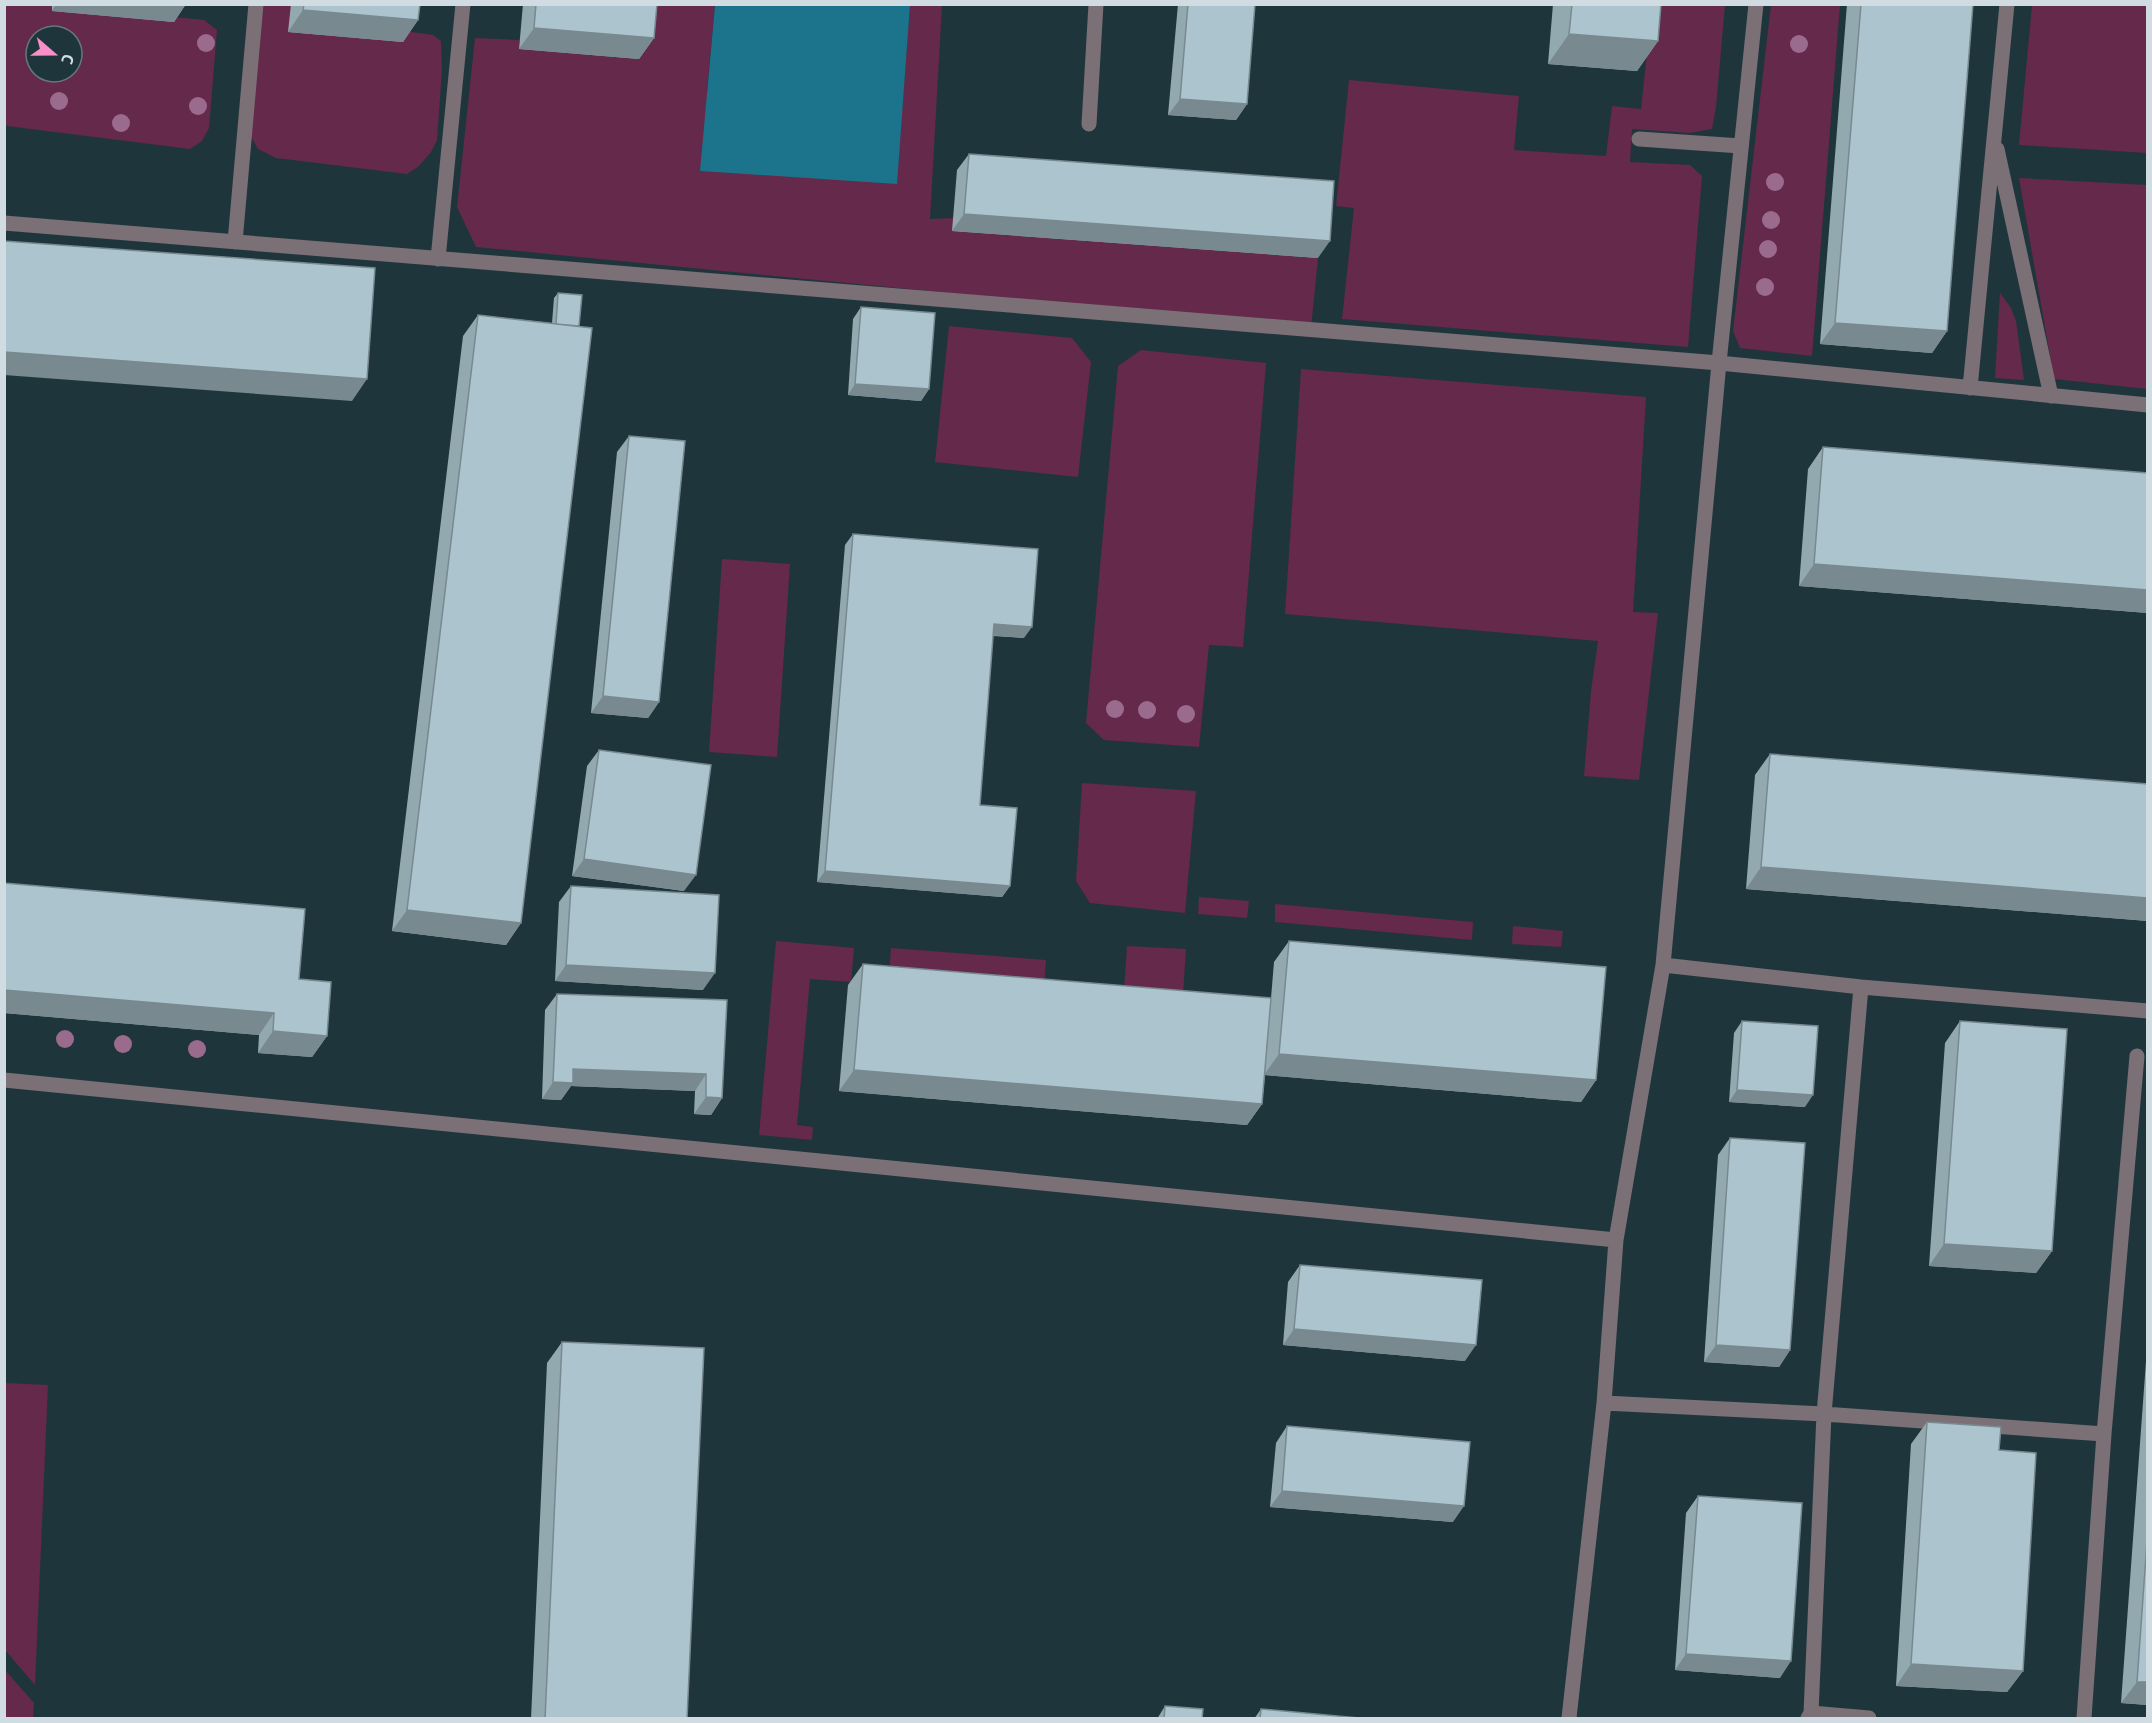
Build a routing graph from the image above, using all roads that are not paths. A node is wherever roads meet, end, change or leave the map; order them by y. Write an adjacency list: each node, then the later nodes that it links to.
1 (256, 4): 11 (lane)
2 (463, 4): 12 (lane)
3 (1096, 4): 6 (lane)
4 (1756, 4): 9 (lane)
5 (2007, 4): 7 (lane)
6 (1089, 124)
7 (1994, 135): 14 (lane); 15 (lane)
8 (1639, 139): 9 (lane)
9 (1741, 146): 13 (lane)
10 (4, 224): 11 (lane)
11 (235, 242): 12 (lane)
12 (438, 259): 13 (lane)
13 (1719, 363): 14 (lane); 17 (lane)
14 (1970, 388): 15 (lane)
15 (2050, 396): 16 (lane)
16 (2148, 405)
17 (1663, 965): 18 (lane); 22 (lane)
18 (1861, 987): 19 (lane); 24 (lane)
19 (2148, 1011)
20 (2137, 1056): 25 (lane)
21 (4, 1080): 22 (lane)
22 (1616, 1240): 23 (lane)
23 (1604, 1402): 24 (lane); 27 (lane)
24 (1824, 1414): 25 (lane); 26 (lane)
25 (2104, 1434): 29 (lane)
26 (1809, 1716): 28 (lane)
27 (1569, 1719)
28 (1869, 1719)
29 (2084, 1719)

